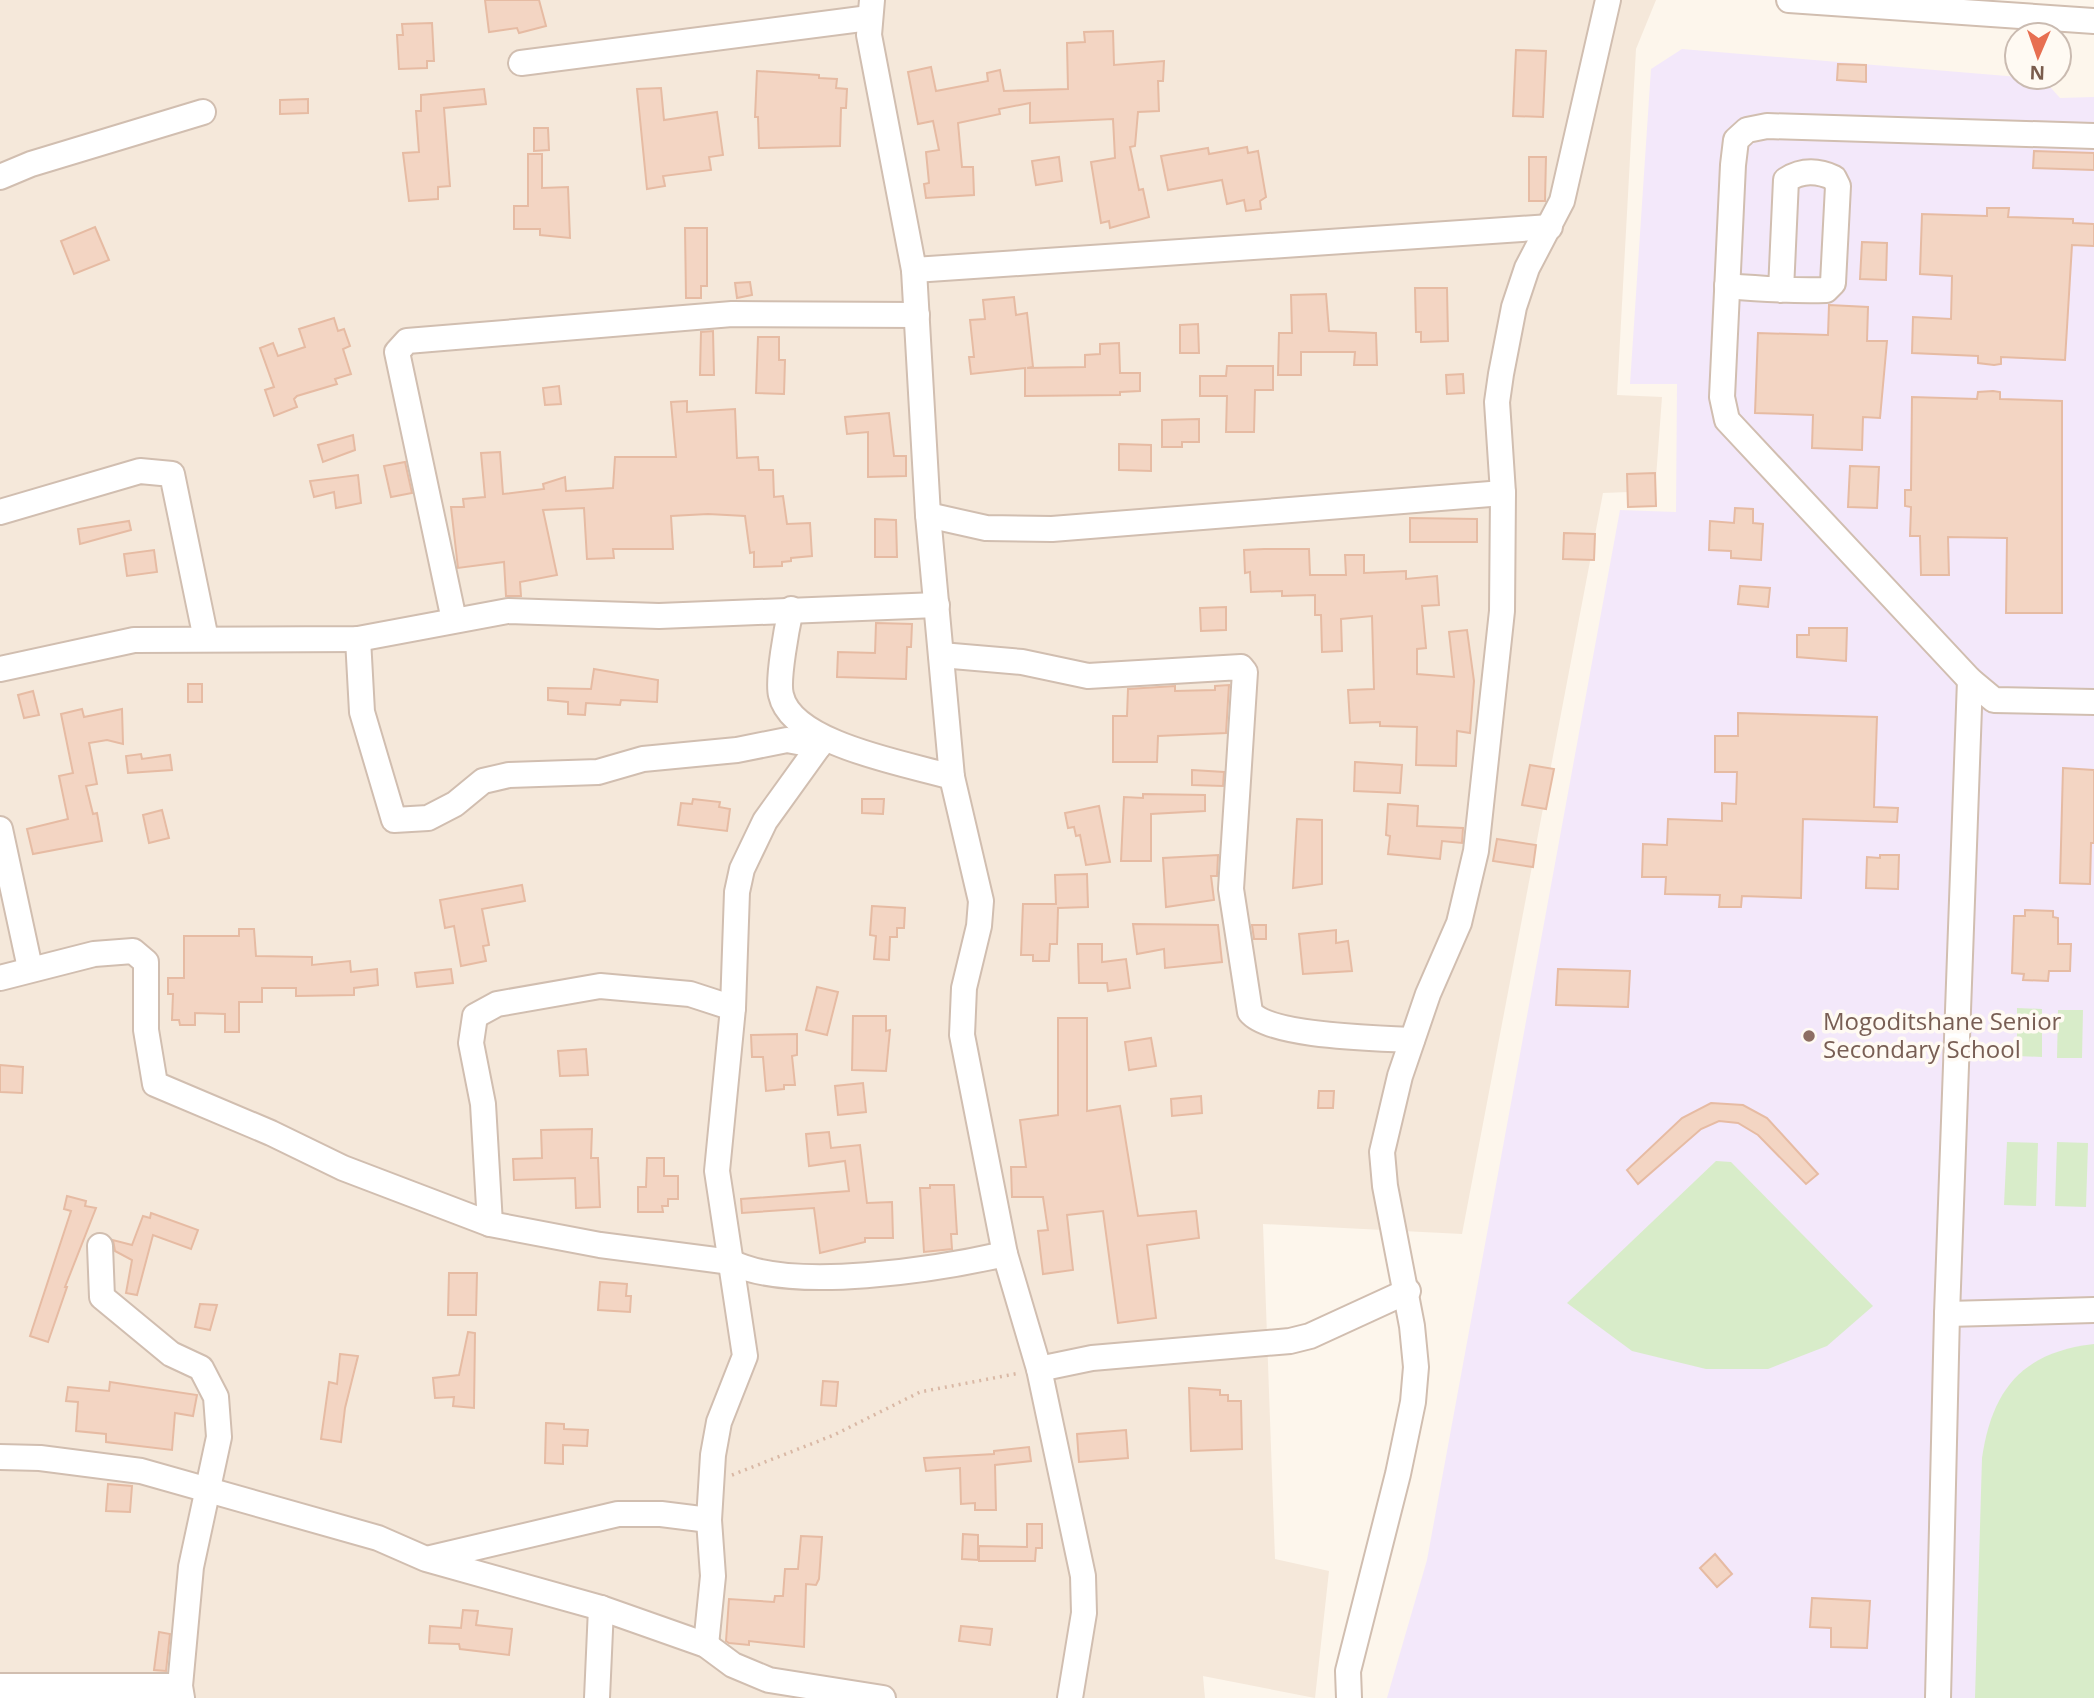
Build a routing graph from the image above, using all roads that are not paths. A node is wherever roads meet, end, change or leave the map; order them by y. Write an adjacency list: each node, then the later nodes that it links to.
1 (1608, 0): 9 (street)
2 (1790, 0): 4 (street)
3 (870, 9): 5 (street); 10 (street)
4 (2094, 21)
5 (521, 62)
6 (203, 111): 8 (street)
7 (2094, 136): 11 (street)
8 (0, 177)
9 (1550, 228): 10 (street); 14 (street)
10 (914, 270): 13 (street)
11 (1727, 286): 12 (street); 24 (street)
12 (1781, 290): 12 (street)
13 (917, 315): 16 (street); 19 (street)
14 (1503, 493): 16 (street); 32 (street)
15 (0, 512): 20 (street)
16 (928, 514): 17 (street)
17 (937, 605): 18 (street); 22 (street)
18 (791, 609): 19 (street); 26 (street)
19 (454, 620): 21 (street)
20 (206, 639): 21 (street); 23 (street)
21 (358, 639): 26 (street)
22 (940, 655): 27 (street); 32 (street)
23 (0, 669)
24 (1970, 680): 25 (street); 39 (street)
25 (2094, 702)
26 (822, 743): 27 (street); 31 (street)
27 (952, 777): 35 (street)
28 (0, 829): 29 (street)
29 (30, 968): 30 (street); 33 (street)
30 (0, 978)
31 (733, 1008): 33 (street); 36 (street)
32 (1412, 1040): 37 (street)
33 (490, 1224): 36 (street)
34 (100, 1246): 42 (street)
35 (1005, 1254): 36 (street); 40 (street)
36 (732, 1262): 43 (street)
37 (1408, 1292): 40 (street); 52 (street)
38 (2094, 1310): 39 (street)
39 (1947, 1314): 53 (street)
40 (1039, 1369): 51 (street)
41 (0, 1457): 42 (street)
42 (205, 1489): 44 (street); 48 (street)
43 (709, 1520): 44 (street); 46 (street)
44 (426, 1559): 45 (street)
45 (601, 1608): 46 (street); 49 (street)
46 (706, 1645): 50 (street)
47 (0, 1686): 48 (street)
48 (181, 1692)
49 (597, 1698)
50 (883, 1698)
51 (1070, 1698)
52 (1349, 1698)
53 (1938, 1698)

